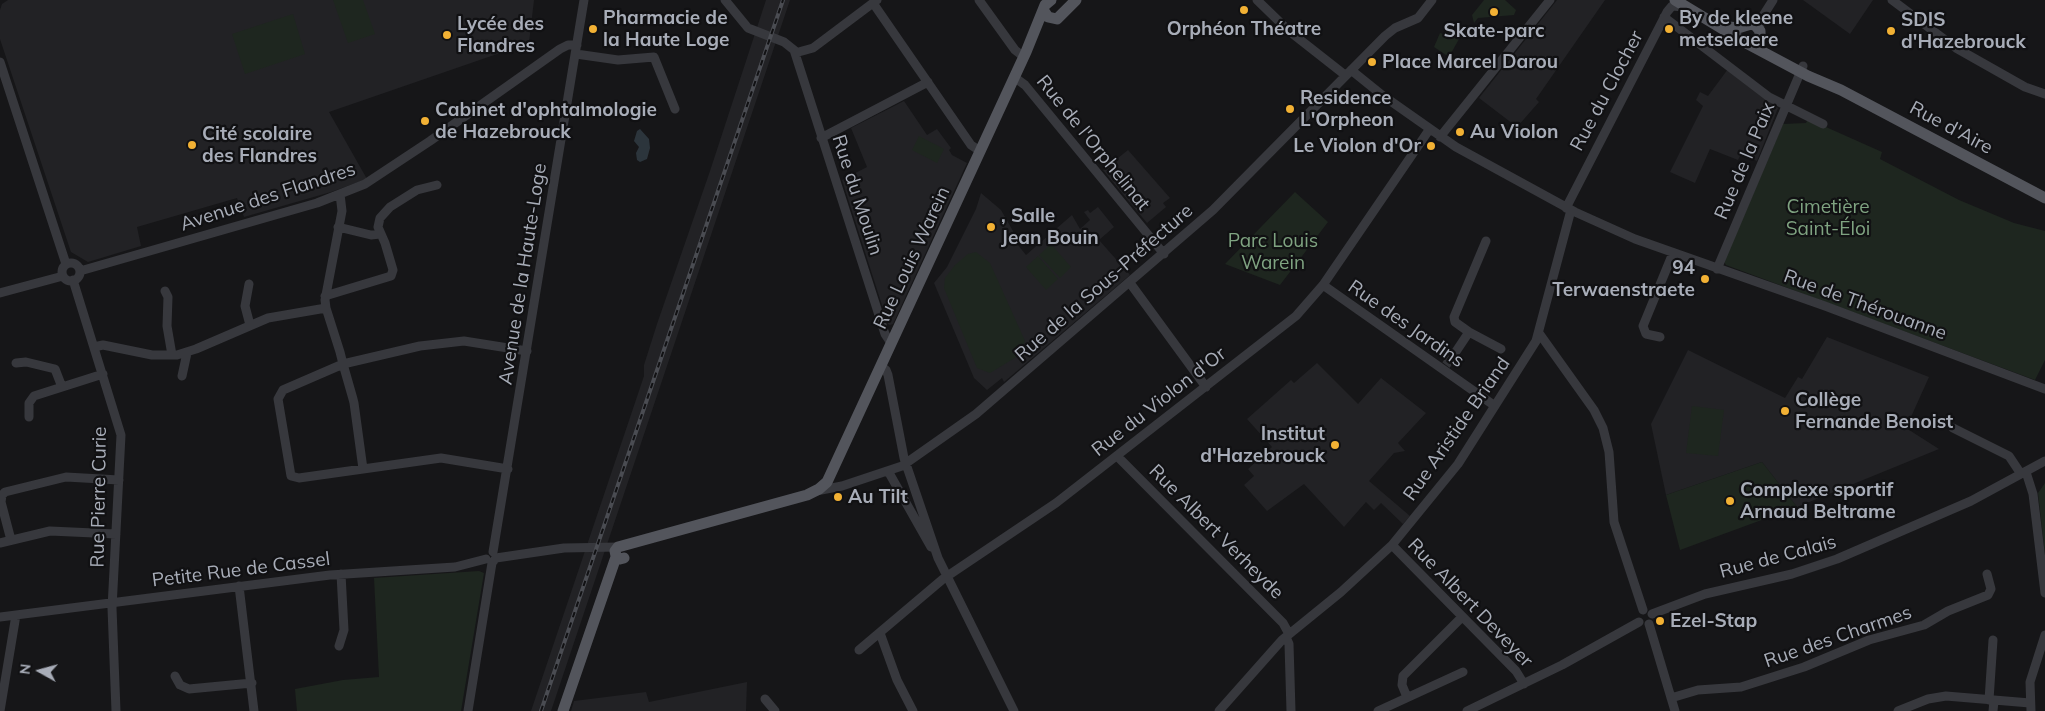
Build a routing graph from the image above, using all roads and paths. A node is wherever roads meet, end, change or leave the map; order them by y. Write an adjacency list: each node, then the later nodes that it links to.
1 (584, 0): 18 (street, Avenue de la Haute-Loge)
2 (725, 0): 19 (street)
3 (979, 0): 20 (street)
4 (1076, 0): 15 (main road, Rue Louis Warein)
5 (1257, 0): 23 (street, Rue de Thérouanne)
6 (1432, 0): 23 (street, Rue de la Sous-Préfecture)
7 (1550, 0): 31 (street)
8 (1675, 0): 14 (main road, Rue d'Aire)
9 (1768, 0): 17 (street)
10 (1773, 0): 17 (street)
11 (1893, 0): 26 (street)
12 (875, 1): 19 (street); 25 (street)
13 (1051, 3): 15 (main road); 15 (main road); 20 (main road, Rue Louis Warein)
14 (1687, 8): 16 (street, Rue du Clocher); 17 (main road, Rue d'Aire)
15 (1058, 16): 20 (main road, Rue Louis Warein)
16 (1664, 17): 27 (street); 37 (street, Rue du Clocher)
17 (1750, 34): 22 (main road, Rue d'Aire)
18 (576, 50): 28 (street); 35 (street, Avenue des Flandres); 62 (street, Avenue de la Haute-Loge)
19 (795, 53): 32 (street, Rue du Moulin)
20 (1025, 54): 24 (main road, Rue Louis Warein)
21 (0, 62): 43 (street)
22 (1802, 69): 27 (street, Rue de la Paix); 36 (main road, Rue d'Aire)
23 (1348, 72): 30 (street, Rue de Thérouanne); 42 (street, Rue de la Sous-Préfecture)
24 (1014, 77): 33 (main road, Rue Louis Warein); 42 (street, Rue de l'Orphelinat)
25 (928, 82): 32 (street); 33 (street)
26 (2045, 94)
27 (1785, 107): 29 (street); 44 (street, Rue de la Paix)
28 (675, 109)
29 (1823, 124)
30 (1430, 130): 31 (street, Rue de Thérouanne); 50 (street, Rue du Violon d'Or)
31 (1440, 137): 37 (street, Rue de Thérouanne)
32 (821, 138): 59 (street, Rue du Moulin)
33 (980, 151): 59 (main road, Rue Louis Warein)
34 (438, 185): 39 (street)
35 (340, 194): 38 (street); 45 (street, Avenue des Flandres)
36 (2045, 198)
37 (1569, 209): 41 (street, Rue de Thérouanne); 57 (street, Rue Aristide Briand)
38 (338, 227): 39 (street); 53 (street)
39 (380, 234): 53 (street)
40 (1486, 242): 56 (street)
41 (1673, 253): 44 (street, Rue de Thérouanne); 58 (street)
42 (1164, 254): 48 (street, Rue de la Sous-Préfecture)
43 (66, 264): 45 (street); 46 (street)
44 (1717, 269): 73 (street, Rue de Thérouanne)
45 (80, 271): 47 (street)
46 (63, 276): 47 (street); 52 (street)
47 (73, 280): 60 (street, Rue Pierre Curie)
48 (1130, 283): 72 (street); 79 (street, Rue de la Sous-Préfecture)
49 (248, 284): 55 (street)
50 (1323, 285): 72 (street, Rue du Violon d'Or); 74 (street, Rue des Jardins)
51 (165, 291): 65 (street)
52 (0, 293)
53 (325, 296): 54 (street)
54 (326, 308): 55 (street); 67 (street)
55 (250, 325): 63 (street)
56 (1469, 332): 61 (street); 64 (street)
57 (1539, 333): 74 (street, Rue Aristide Briand); 101 (street)
58 (1660, 337)
59 (891, 343): 68 (main road, Rue Louis Warein)
60 (94, 347): 65 (street); 69 (street, Rue Pierre Curie)
61 (1501, 349)
62 (527, 351): 67 (street); 81 (street, Avenue de la Haute-Loge)
63 (187, 353): 65 (street); 70 (street)
64 (1455, 353)
65 (172, 356)
66 (16, 363): 71 (street)
67 (343, 364): 80 (street); 80 (street)
68 (881, 366): 79 (street); 84 (main road, Rue Louis Warein)
69 (103, 374): 71 (street); 85 (street, Rue Pierre Curie)
70 (182, 376)
71 (62, 387): 75 (street)
72 (1206, 387): 77 (street, Rue du Violon d'Or)
73 (2045, 389)
74 (1495, 406): 91 (street, Rue Aristide Briand)
75 (29, 417)
76 (1953, 428): 83 (street)
77 (1117, 456): 97 (street, Rue du Violon d'Or); 108 (street, Rue Albert Verheyde)
78 (2045, 461): 83 (street, Rue de Calais)
79 (906, 464): 82 (street, Rue de la Sous-Préfecture); 94 (street)
80 (363, 469): 81 (street)
81 (508, 469): 93 (street, Avenue de la Haute-Loge)
82 (888, 471): 86 (street, Rue de la Sous-Préfecture); 94 (street)
83 (2024, 473): 99 (street); 102 (street, Rue de Calais)
84 (829, 478): 86 (street, Rue de la Sous-Préfecture); 87 (main road)
85 (119, 480): 88 (street, Rue Pierre Curie); 89 (street)
86 (850, 482): 87 (street, Rue de la Sous-Préfecture)
87 (816, 491): 92 (main road)
88 (116, 534): 89 (street); 100 (street, Rue Pierre Curie)
89 (11, 540): 90 (street)
90 (0, 543)
91 (1392, 545): 105 (street, Rue Albert Deveyer); 108 (street, Rue Aristide Briand)
92 (618, 552): 93 (street, Petite Rue de Cassel); 126 (main road)
93 (492, 558): 95 (street, Petite Rue de Cassel); 125 (street, Avenue de la Haute-Loge)
94 (938, 558): 97 (street)
95 (341, 574): 98 (street, Petite Rue de Cassel); 111 (street)
96 (1987, 574): 118 (street, Rue des Charmes)
97 (946, 577): 107 (street, Rue du Violon d'Or); 129 (street)
98 (240, 586): 100 (street, Petite Rue de Cassel); 115 (street)
99 (2045, 593)
100 (112, 602): 103 (street, Petite Rue de Cassel); 123 (street, Rue Pierre Curie)
101 (1643, 610): 102 (street); 106 (street)
102 (1652, 614): 106 (street)
103 (16, 615): 104 (street, Petite Rue de Cassel); 122 (street)
104 (0, 617)
105 (1462, 617): 116 (street, Rue Albert Deveyer); 117 (street)
106 (1644, 623): 116 (street); 118 (street)
107 (880, 633): 112 (street, Rue du Violon d'Or); 128 (street)
108 (1288, 635): 130 (street, Rue Aristide Briand); 131 (street)
109 (2045, 635): 121 (street)
110 (1993, 640): 120 (street)
111 (339, 646)
112 (859, 650)
113 (1463, 672): 117 (street)
114 (175, 676): 115 (street)
115 (252, 682): 124 (street)
116 (1524, 684): 133 (street)
117 (1407, 697): 132 (street)
118 (1671, 698): 134 (street)
119 (765, 699): 127 (street)
120 (1991, 701): 121 (street); 135 (street); 136 (street)
121 (2030, 707)
122 (0, 711)
123 (116, 711)
124 (254, 711)
125 (468, 711)
126 (563, 711)
127 (775, 711)
128 (913, 711)
129 (1014, 711)
130 (1219, 711)
131 (1291, 711)
132 (1378, 711)
133 (1467, 711)
134 (1675, 711)
135 (1898, 711)
136 (1993, 711)

